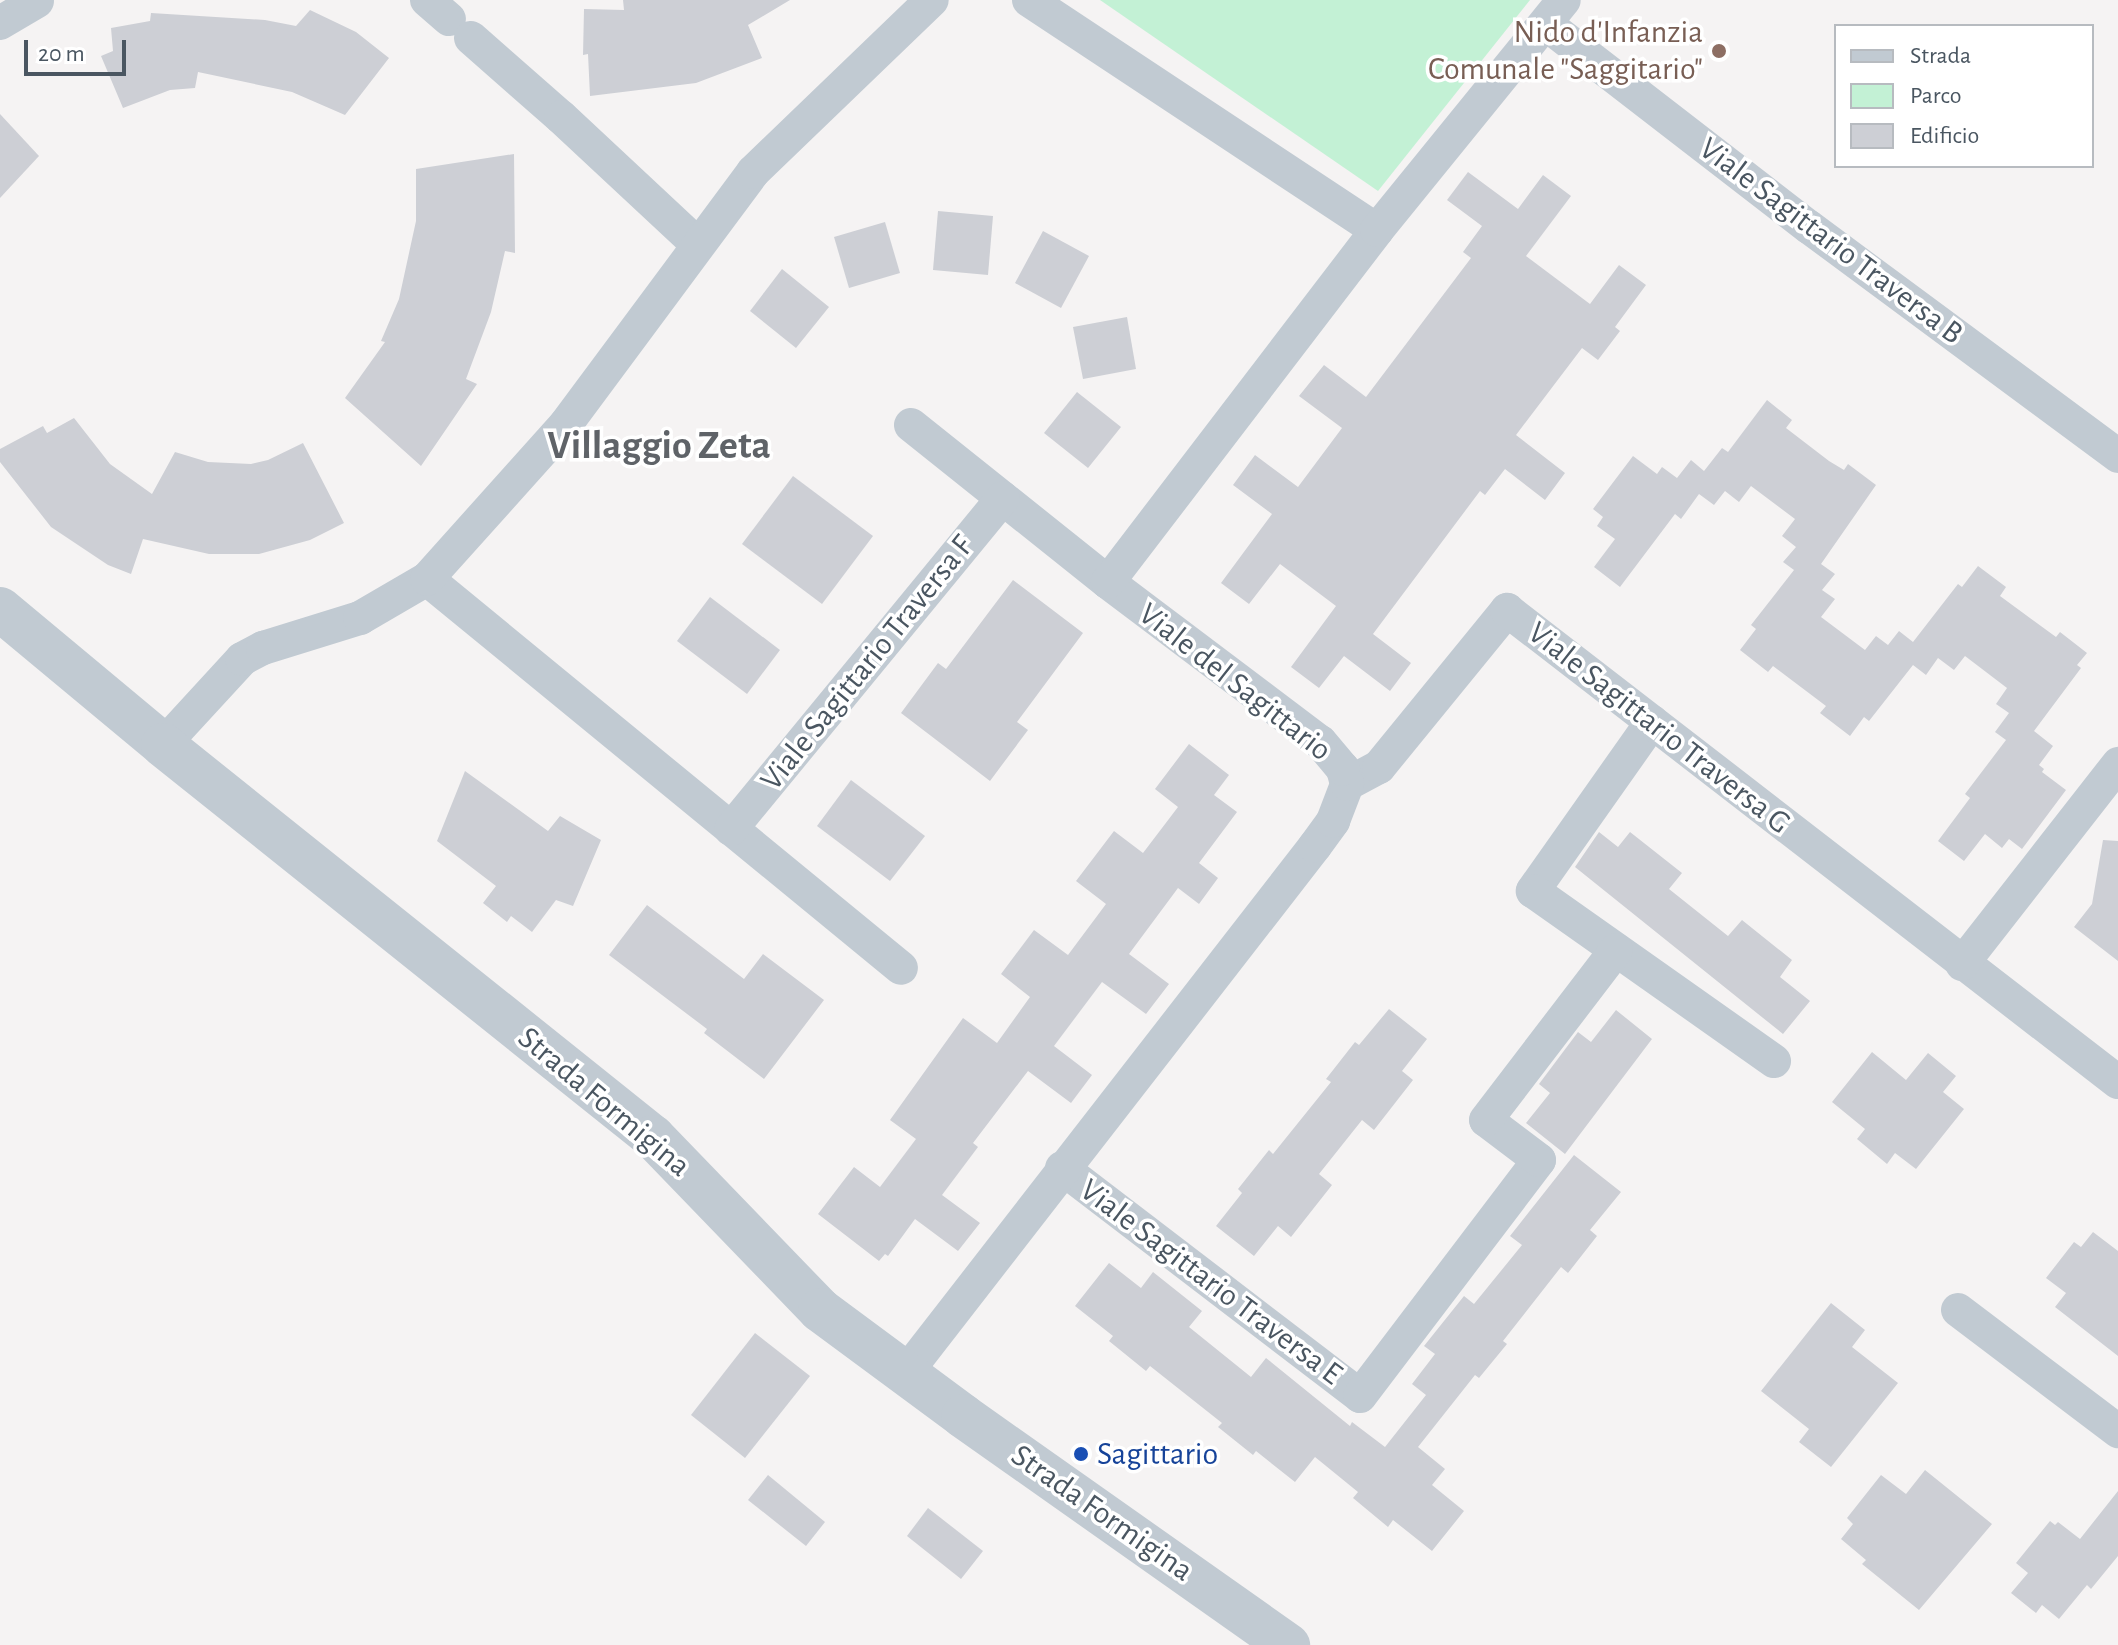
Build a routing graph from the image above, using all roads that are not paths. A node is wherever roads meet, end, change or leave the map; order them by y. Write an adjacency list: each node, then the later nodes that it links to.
1 (932, 0): 8 (street)
2 (1029, 0): 7 (street)
3 (37, 1): 6 (street)
4 (1555, 12): 7 (street, Viale del Sagittario); 10 (street, Viale Sagittario Traversa B)
5 (449, 19): 8 (street)
6 (0, 23)
7 (1377, 230): 13 (street, Viale del Sagittario)
8 (697, 244): 12 (street)
9 (911, 425): 11 (street)
10 (2118, 456)
11 (1003, 498): 13 (street); 19 (street, Viale Sagittario Traversa F)
12 (427, 579): 16 (street); 19 (street)
13 (1108, 582): 18 (street, Viale del Sagittario)
14 (0, 609): 16 (street, Strada Formigina)
15 (1652, 722): 18 (street, Viale Sagittario Traversa G); 20 (street); 21 (street, Viale Sagittario Traversa G)
16 (163, 745): 27 (street, Strada Formigina)
17 (2118, 764): 21 (street)
18 (1347, 784): 25 (street, Viale del Sagittario)
19 (731, 829): 22 (street)
20 (1616, 950): 23 (street); 25 (street, Viale Sagittario Traversa E)
21 (1962, 964): 24 (street, Viale Sagittario Traversa G)
22 (901, 968)
23 (1774, 1061)
24 (2118, 1082)
25 (1062, 1168): 27 (street, Viale del Sagittario)
26 (1958, 1310): 28 (street)
27 (905, 1374): 29 (street, Strada Formigina)
28 (2118, 1431)
29 (1288, 1645)

